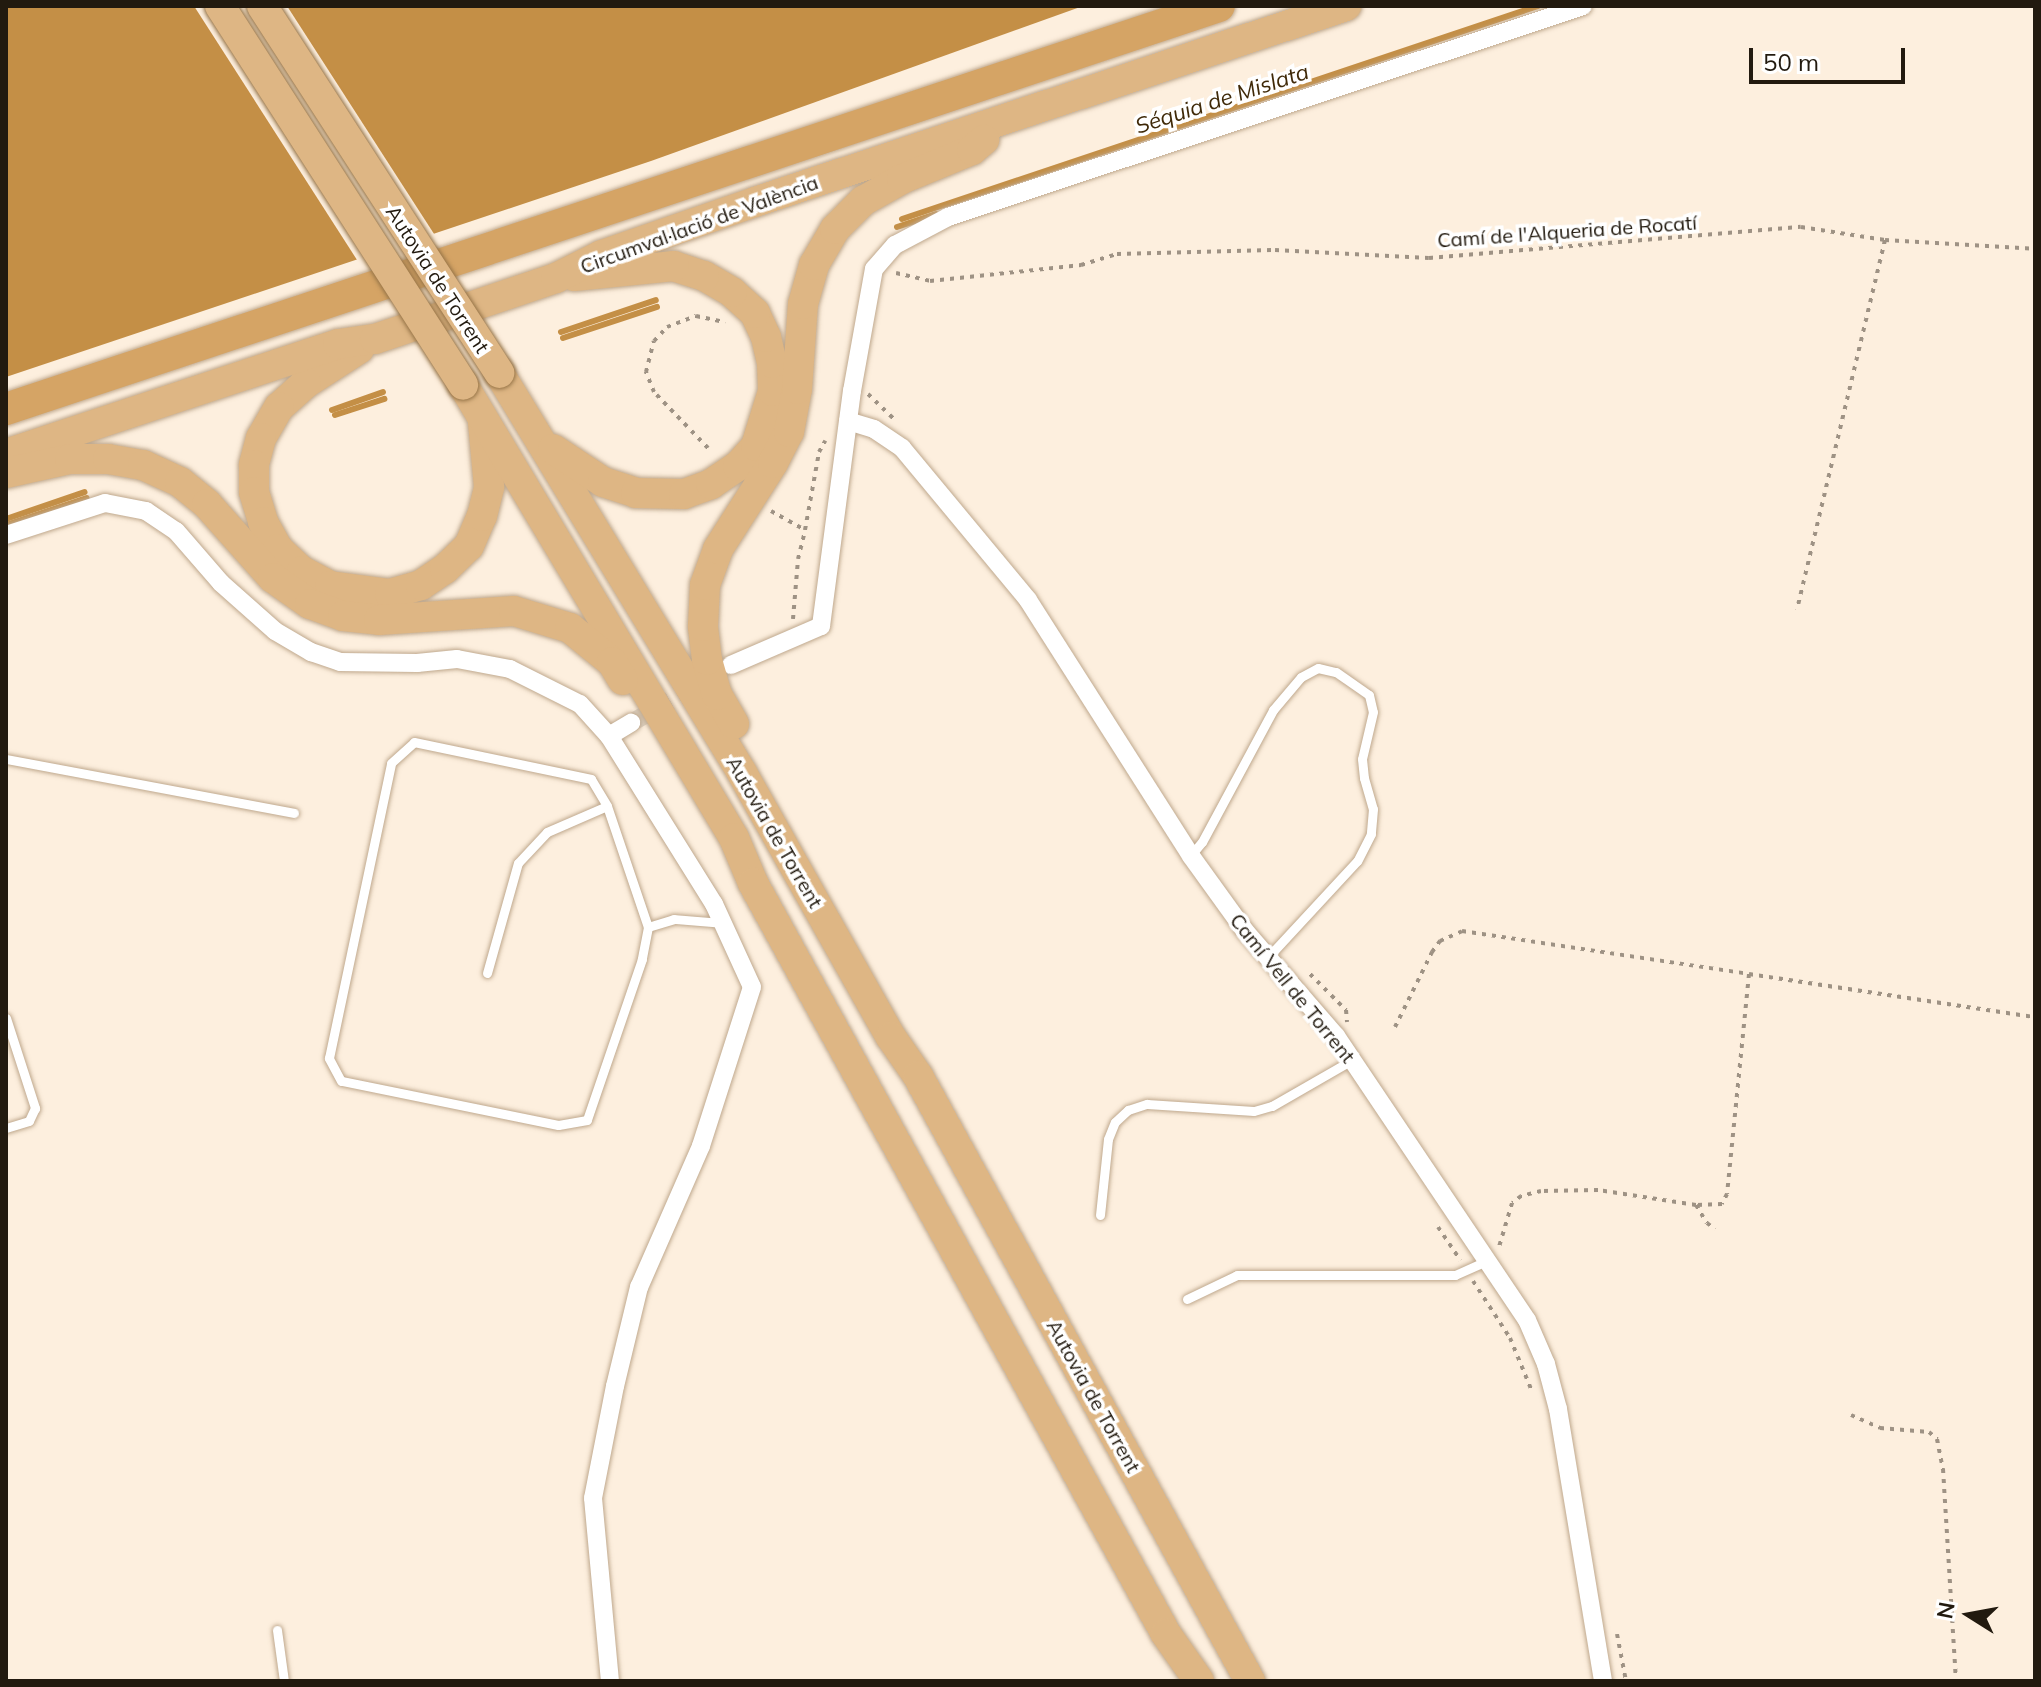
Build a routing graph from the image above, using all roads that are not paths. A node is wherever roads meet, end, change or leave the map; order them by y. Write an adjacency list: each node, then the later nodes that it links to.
1 (220, 6): 10 (highway, Autovia de Torrent, bridge)
2 (262, 6): 12 (highway, Autovia de Torrent, bridge)
3 (1219, 6): 9 (highway, Circumval·lació de València)
4 (1346, 6): 6 (highway, Circumval·lació de València)
5 (1583, 6): 11 (street)
6 (1011, 118): 7 (highway, Circumval·lació de València); 30 (highway)
7 (556, 278): 8 (highway, Circumval·lació de València); 12 (highway)
8 (375, 339): 10 (highway); 13 (highway, Circumval·lació de València)
9 (6, 409)
10 (481, 412): 23 (highway, Autovia de Torrent)
11 (848, 421): 16 (street); 22 (street, Camí Vell de Torrent)
12 (539, 438): 30 (highway, Autovia de Torrent)
13 (6, 454)
14 (6, 473): 23 (highway)
15 (6, 535): 18 (street)
16 (731, 665)
17 (631, 723): 18 (street)
18 (609, 736): 24 (street)
19 (6, 759): 21 (lane)
20 (607, 806): 25 (lane); 25 (lane); 27 (lane)
21 (294, 813)
22 (1191, 856): 26 (street, Camí Vell de Torrent); 26 (lane)
23 (753, 883): 36 (highway, Autovia de Torrent)
24 (723, 923): 25 (lane); 38 (street)
25 (648, 927)
26 (1268, 957): 29 (street, Camí Vell de Torrent)
27 (487, 973)
28 (6, 1018): 31 (lane)
29 (1352, 1060): 32 (lane); 33 (street, Camí Vell de Torrent)
30 (918, 1076): 41 (highway, Autovia de Torrent)
31 (6, 1128)
32 (1100, 1215)
33 (1486, 1261): 34 (lane); 42 (street, Camí Vell de Torrent)
34 (1187, 1299)
35 (277, 1630): 37 (lane)
36 (1166, 1634): 39 (highway); 40 (highway, Autovia de Torrent)
37 (284, 1681)
38 (610, 1681)
39 (1178, 1681)
40 (1199, 1681)
41 (1250, 1681)
42 (1603, 1681)

